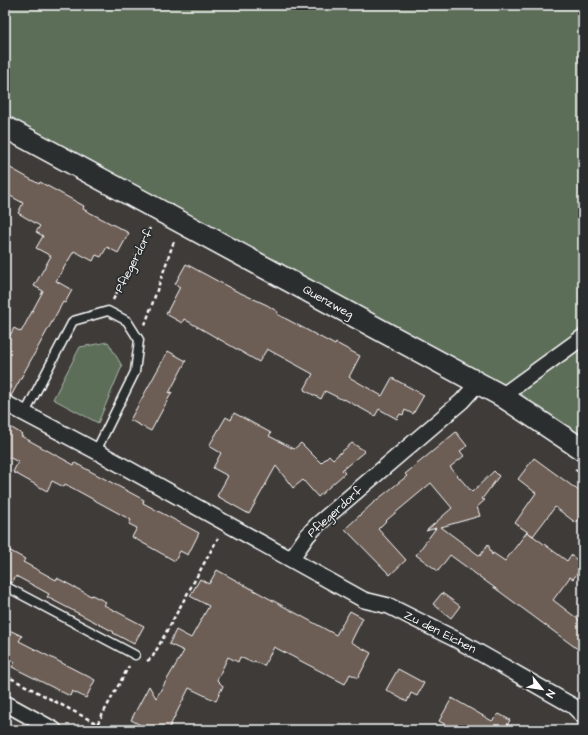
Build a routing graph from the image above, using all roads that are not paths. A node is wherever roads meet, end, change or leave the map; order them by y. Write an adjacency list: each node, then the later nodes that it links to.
1 (5, 127): 3 (street, Quenzweg)
2 (583, 337): 4 (street)
3 (478, 383): 4 (street, Quenzweg); 9 (street, Pflegerdorf)
4 (502, 396): 7 (street, Quenzweg)
5 (5, 403): 6 (street)
6 (25, 413): 8 (street); 8 (lane)
7 (583, 450)
8 (96, 451): 9 (street)
9 (291, 559): 13 (street, Zu den Eichen)
10 (5, 586): 11 (lane)
11 (134, 655)
12 (5, 703): 14 (street)
13 (583, 716)
14 (54, 730)

